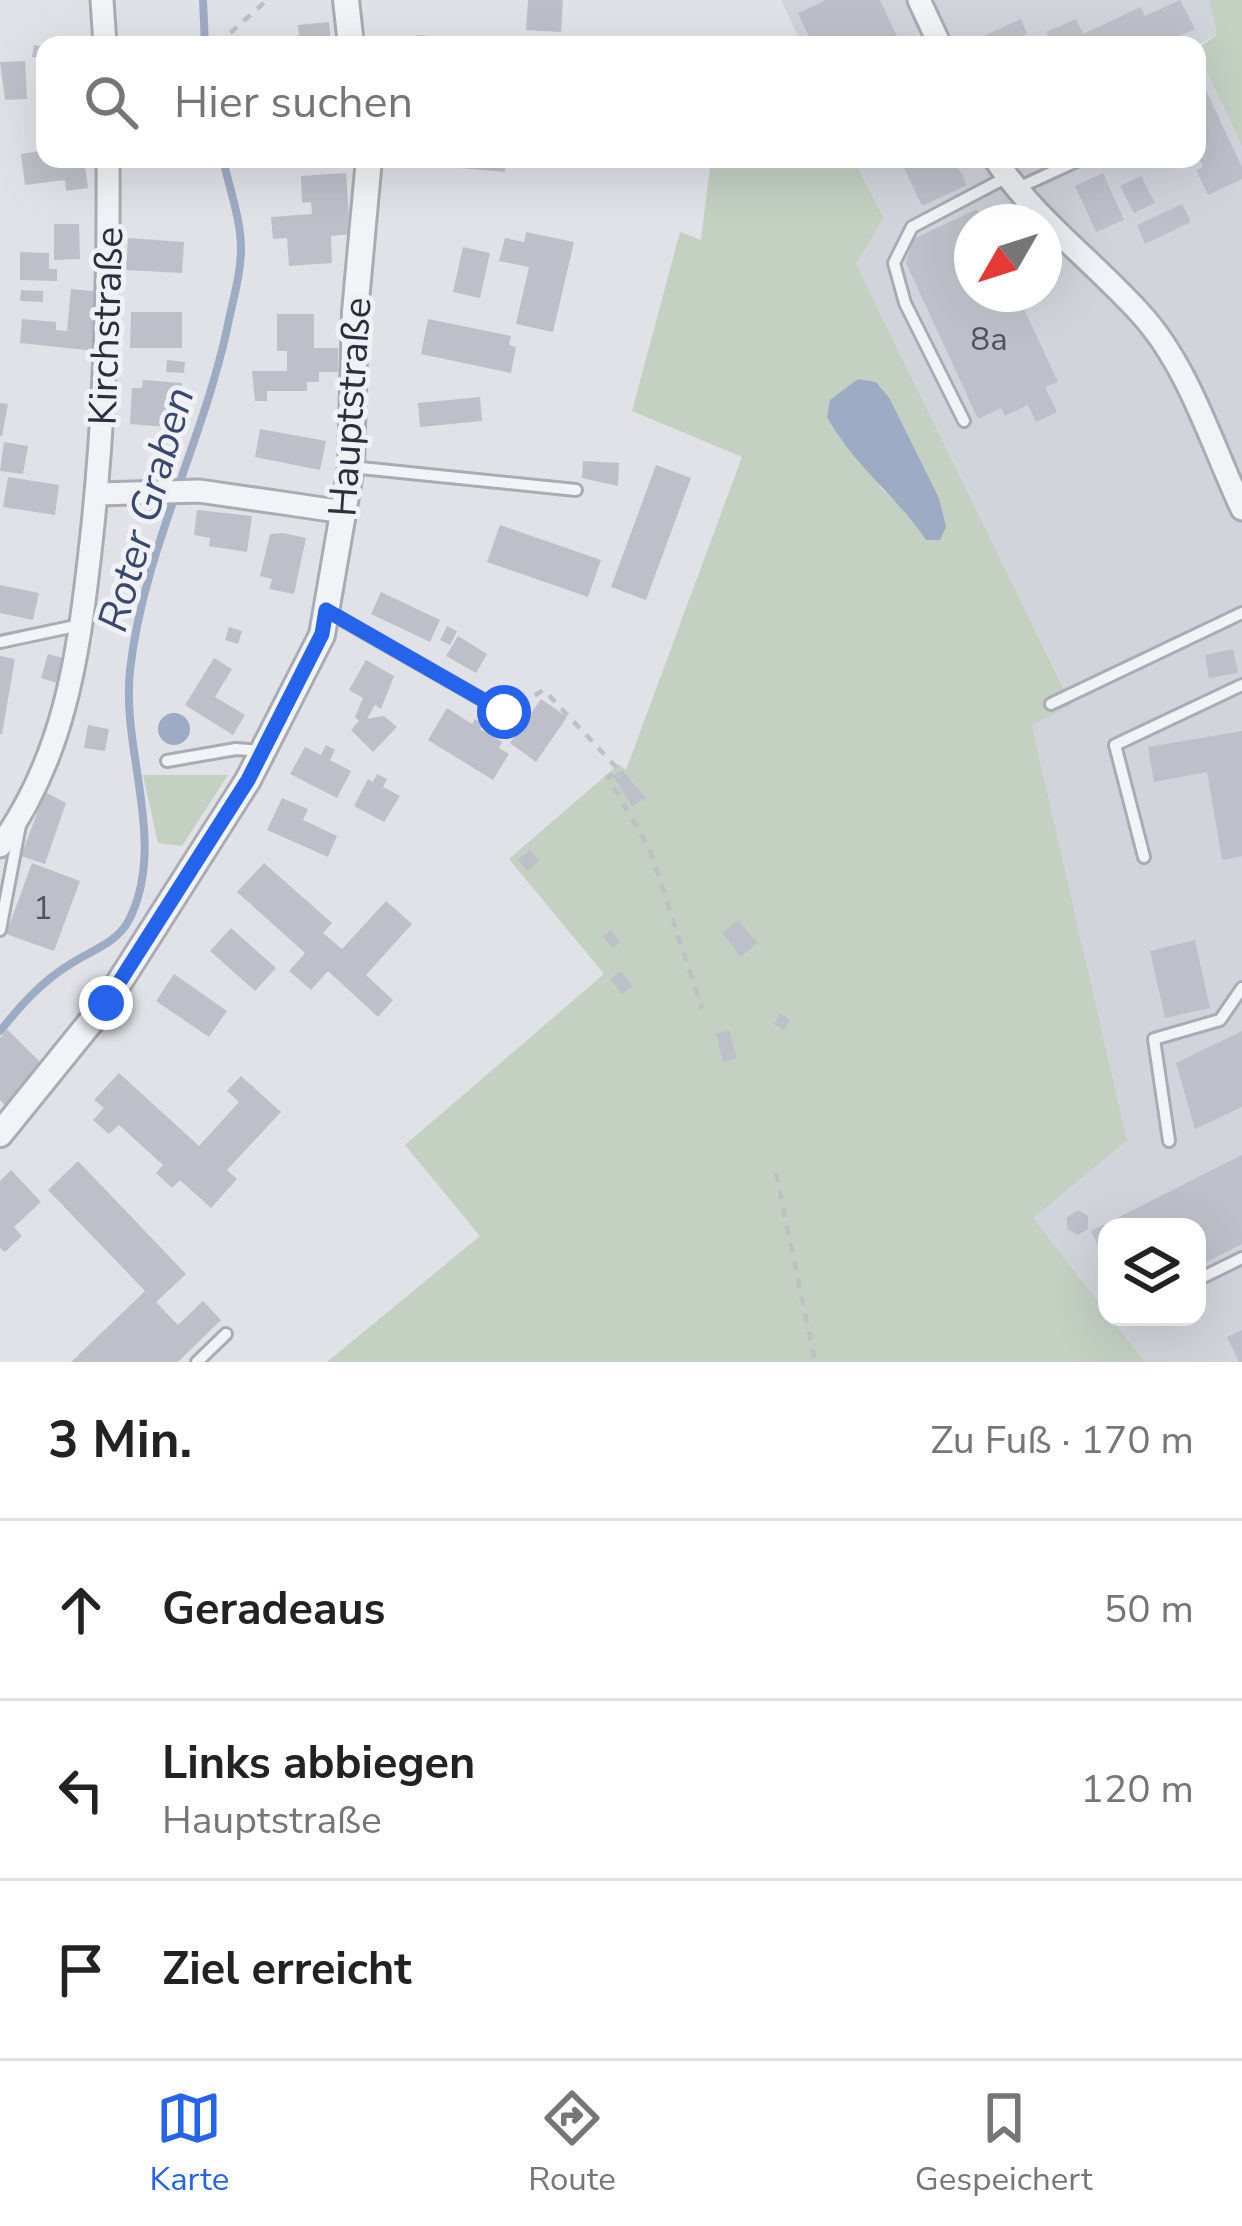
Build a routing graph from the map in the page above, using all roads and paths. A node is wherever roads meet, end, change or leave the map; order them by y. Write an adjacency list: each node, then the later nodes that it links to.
1 (102, 0): 5 (street)
2 (267, 0): 6 (path)
3 (346, 0): 7 (street)
4 (919, 0): 8 (street)
5 (104, 36)
6 (228, 36)
7 (350, 36)
8 (936, 36)
9 (108, 168): 16 (street, Kirchstraße)
10 (368, 168): 14 (street, Hauptstraße)
11 (1039, 168): 12 (lane)
12 (1006, 175): 13 (lane); 17 (street)
13 (964, 422)
14 (351, 467): 15 (lane); 18 (street, Hauptstraße)
15 (576, 490)
16 (99, 494): 18 (street); 21 (street, Kirchstraße)
17 (1242, 509)
18 (344, 512): 19 (street, Hauptstraße)
19 (326, 610): 25 (lane); 26 (street, Hauptstraße)
20 (1242, 613): 24 (lane)
21 (83, 625): 22 (lane); 28 (street, Kirchstraße)
22 (0, 642)
23 (1242, 685): 30 (lane)
24 (1051, 704)
25 (504, 712): 33 (path)
26 (263, 751): 27 (lane); 34 (street, Hauptstraße)
27 (167, 761)
28 (22, 815): 29 (street, Kirchstraße); 31 (lane)
29 (0, 846)
30 (1144, 857)
31 (0, 930)
32 (1242, 988): 35 (lane)
33 (702, 1009)
34 (0, 1134)
35 (1168, 1141)
36 (776, 1174): 41 (path)
37 (1242, 1258): 38 (lane)
38 (1206, 1276)
39 (226, 1334): 40 (lane)
40 (196, 1362)
41 (815, 1362)

